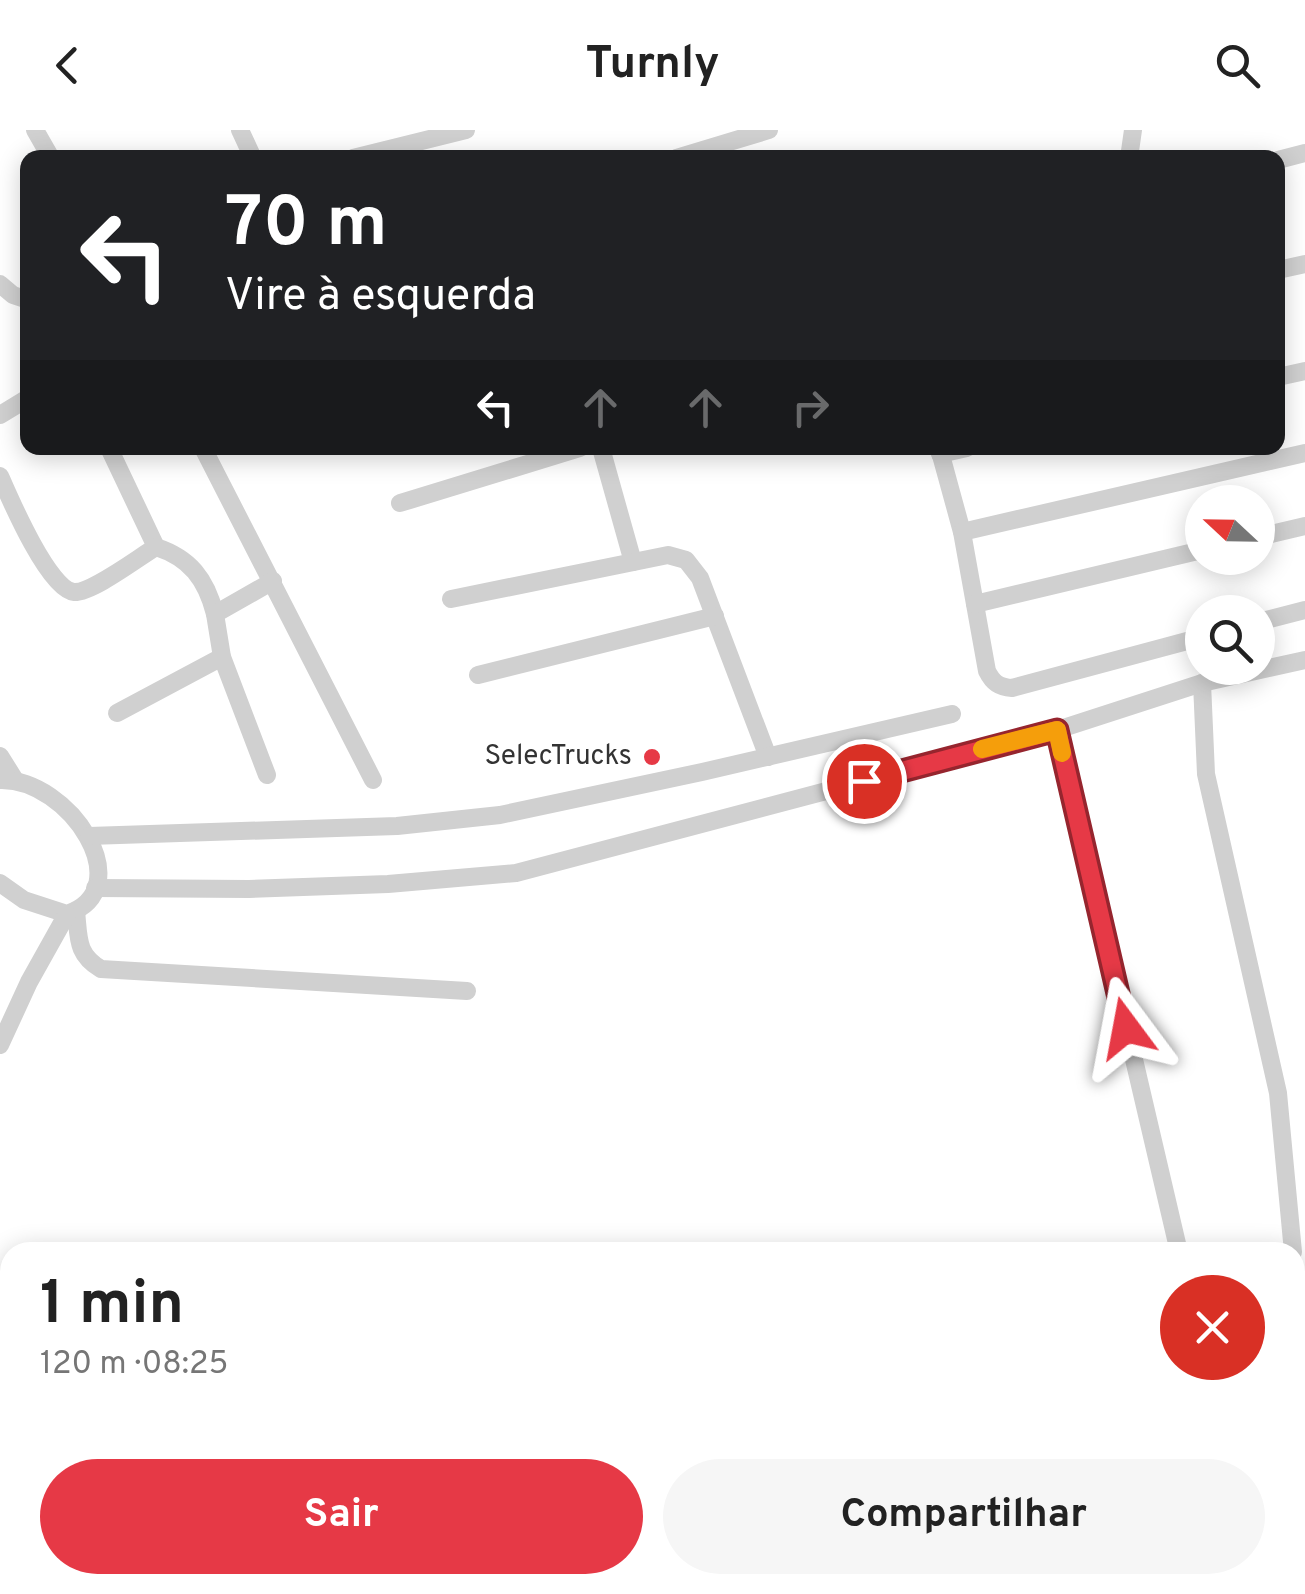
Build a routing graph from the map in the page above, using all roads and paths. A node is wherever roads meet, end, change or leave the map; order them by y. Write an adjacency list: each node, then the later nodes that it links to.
1 (466, 130): 3 (lane)
2 (769, 130): 4 (lane)
3 (385, 150)
4 (703, 150)
5 (1305, 453): 14 (lane)
6 (112, 455): 16 (lane)
7 (207, 455): 19 (lane)
8 (557, 455): 12 (lane)
9 (602, 455): 18 (lane)
10 (941, 455): 14 (lane)
11 (0, 476): 16 (lane)
12 (400, 502)
13 (1305, 526): 15 (lane)
14 (962, 532): 21 (lane)
15 (1275, 533)
16 (156, 547): 23 (lane)
17 (1185, 554): 21 (lane)
18 (633, 562): 20 (lane); 24 (lane)
19 (274, 580): 23 (lane); 40 (lane)
20 (450, 599)
21 (975, 604): 26 (lane)
22 (1305, 610): 25 (lane)
23 (215, 614): 27 (lane)
24 (715, 616): 30 (lane); 37 (lane)
25 (1275, 618)
26 (1185, 641)
27 (222, 657): 33 (lane); 38 (lane)
28 (1305, 660): 29 (lane)
29 (1275, 667)
30 (478, 676)
31 (1196, 685): 35 (lane)
32 (1202, 685): 48 (lane)
33 (118, 714)
34 (952, 714): 37 (lane)
35 (1057, 730): 43 (lane); 47 (lane)
36 (0, 756): 39 (lane)
37 (768, 756): 41 (lane)
38 (267, 775)
39 (8, 780): 41 (lane)
40 (373, 780)
41 (89, 836): 43 (lane)
42 (0, 883): 44 (lane)
43 (95, 888): 44 (lane)
44 (72, 913): 45 (lane); 46 (lane)
45 (467, 991)
46 (0, 1045)
47 (1177, 1242)
48 (1292, 1242)

